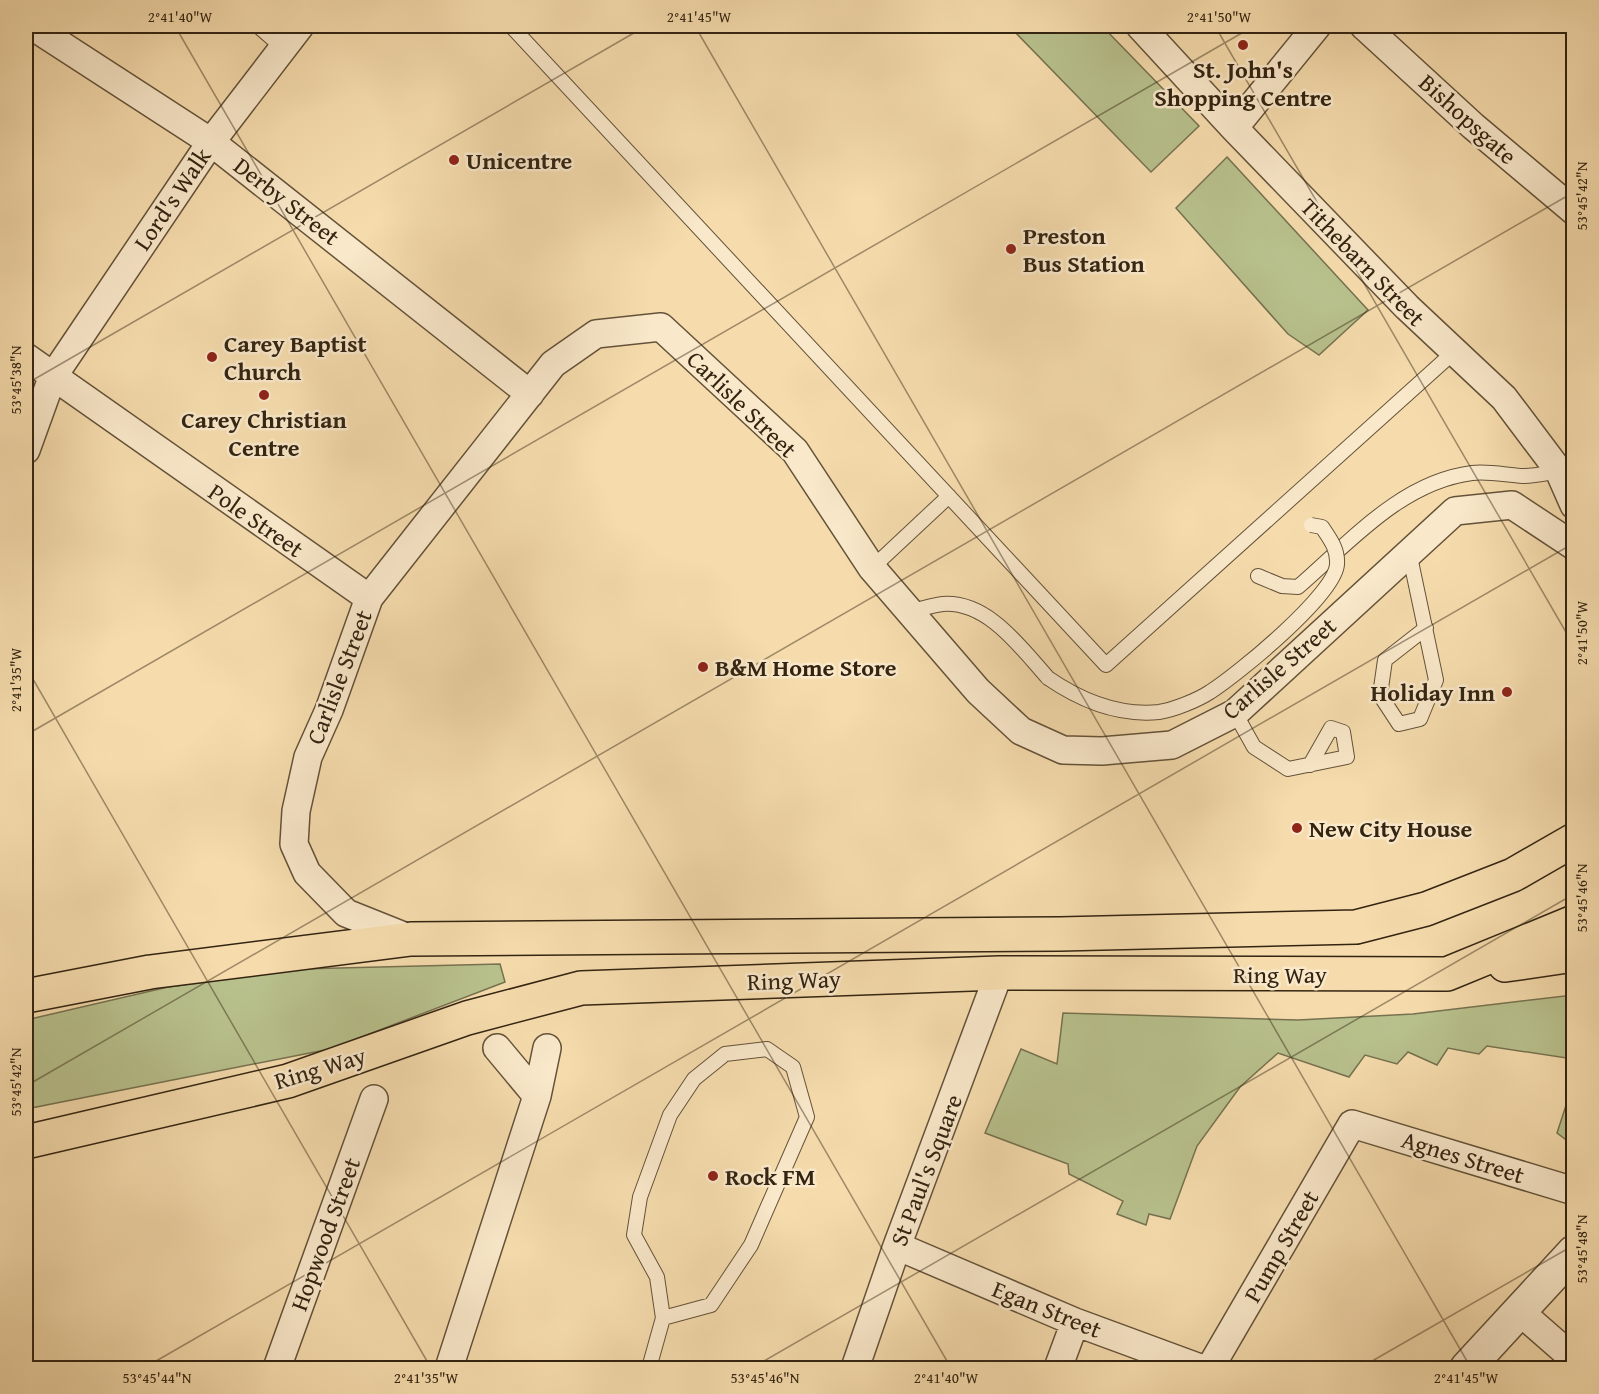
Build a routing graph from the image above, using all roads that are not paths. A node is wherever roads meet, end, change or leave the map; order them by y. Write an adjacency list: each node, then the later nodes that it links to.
1 (34, 26): 10 (street, Derby Street)
2 (258, 26): 8 (lane)
3 (300, 26): 8 (street, Lord's Walk)
4 (511, 26): 18 (lane)
5 (1140, 26): 9 (street, Tithebarn Street)
6 (1317, 26): 9 (street)
7 (1364, 26): 11 (street, Bishopsgate)
8 (282, 47): 10 (street, Lord's Walk)
9 (1234, 128): 12 (street, Tithebarn Street)
10 (211, 142): 14 (street, Lord's Walk); 15 (street, Derby Street)
11 (1574, 211)
12 (1454, 352): 17 (street, Tithebarn Street); 18 (lane)
13 (26, 357): 14 (street, Pole Street)
14 (52, 378): 16 (street, Lord's Walk); 25 (street, Pole Street)
15 (530, 393): 23 (street, Carlisle Street); 25 (street, Carlisle Street)
16 (26, 450)
17 (1566, 464): 19 (street, Tithebarn Street); 24 (lane)
18 (949, 496): 23 (lane)
19 (1574, 505)
20 (1311, 525): 26 (lane, bridge)
21 (1574, 546): 22 (street, Carlisle Street)
22 (1409, 552): 27 (lane); 28 (street, Carlisle Street)
23 (872, 568): 26 (street, Carlisle Street)
24 (1258, 576)
25 (369, 598): 32 (street, Carlisle Street)
26 (911, 612): 28 (street, Carlisle Street)
27 (1426, 628): 27 (lane)
28 (1235, 713): 29 (lane)
29 (1310, 765)
30 (1574, 840): 32 (highway, Ring Way)
31 (1574, 922): 35 (highway, Ring Way)
32 (411, 939): 36 (highway, Ring Way)
33 (1574, 955): 35 (highway)
34 (999, 973): 35 (highway, Ring Way); 42 (highway, Ring Way); 44 (street, St Paul's Square)
35 (1447, 974)
36 (26, 996)
37 (497, 1048): 39 (street)
38 (547, 1048): 39 (street)
39 (537, 1096): 51 (street)
40 (374, 1099): 50 (street, Hopwood Street)
41 (1352, 1124): 43 (street, Agnes Street); 56 (street, Pump Street)
42 (26, 1142)
43 (1574, 1191)
44 (897, 1246): 48 (street, Egan Street); 53 (street, St Paul's Square)
45 (1574, 1252): 46 (street)
46 (1519, 1311): 49 (street); 57 (street)
47 (663, 1318): 47 (lane); 52 (lane)
48 (1075, 1322): 54 (street); 55 (street, Egan Street)
49 (1574, 1359)
50 (277, 1368)
51 (449, 1368)
52 (649, 1368)
53 (855, 1368)
54 (1058, 1368)
55 (1200, 1368)
56 (1210, 1368)
57 (1467, 1368)

